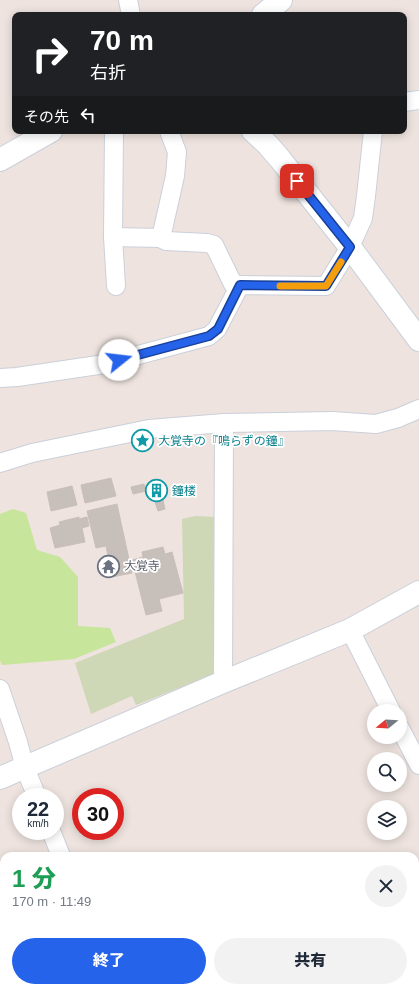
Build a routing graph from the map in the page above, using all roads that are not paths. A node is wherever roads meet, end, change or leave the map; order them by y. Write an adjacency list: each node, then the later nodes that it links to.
1 (128, 0): 3 (street)
2 (281, 0): 4 (street)
3 (130, 12)
4 (267, 12)
5 (419, 100): 6 (street)
6 (407, 102)
7 (46, 134): 12 (street)
8 (114, 134): 13 (street)
9 (171, 134): 14 (street)
10 (256, 134): 15 (street)
11 (373, 134): 15 (street)
12 (0, 160)
13 (113, 237): 14 (street); 17 (street)
14 (160, 238): 16 (street)
15 (350, 247): 16 (street); 18 (street)
16 (240, 285): 19 (street)
17 (116, 286)
18 (419, 340)
19 (0, 378)
20 (419, 409): 21 (street)
21 (224, 423): 22 (street); 25 (street)
22 (0, 463)
23 (419, 592): 24 (street)
24 (350, 630): 25 (street); 27 (street)
25 (223, 682): 30 (street)
26 (0, 689): 30 (street)
27 (387, 704)
28 (407, 742): 29 (street)
29 (419, 765)
30 (25, 768): 31 (street); 32 (street)
31 (0, 778)
32 (33, 788)
33 (55, 840): 34 (street)
34 (59, 852)

